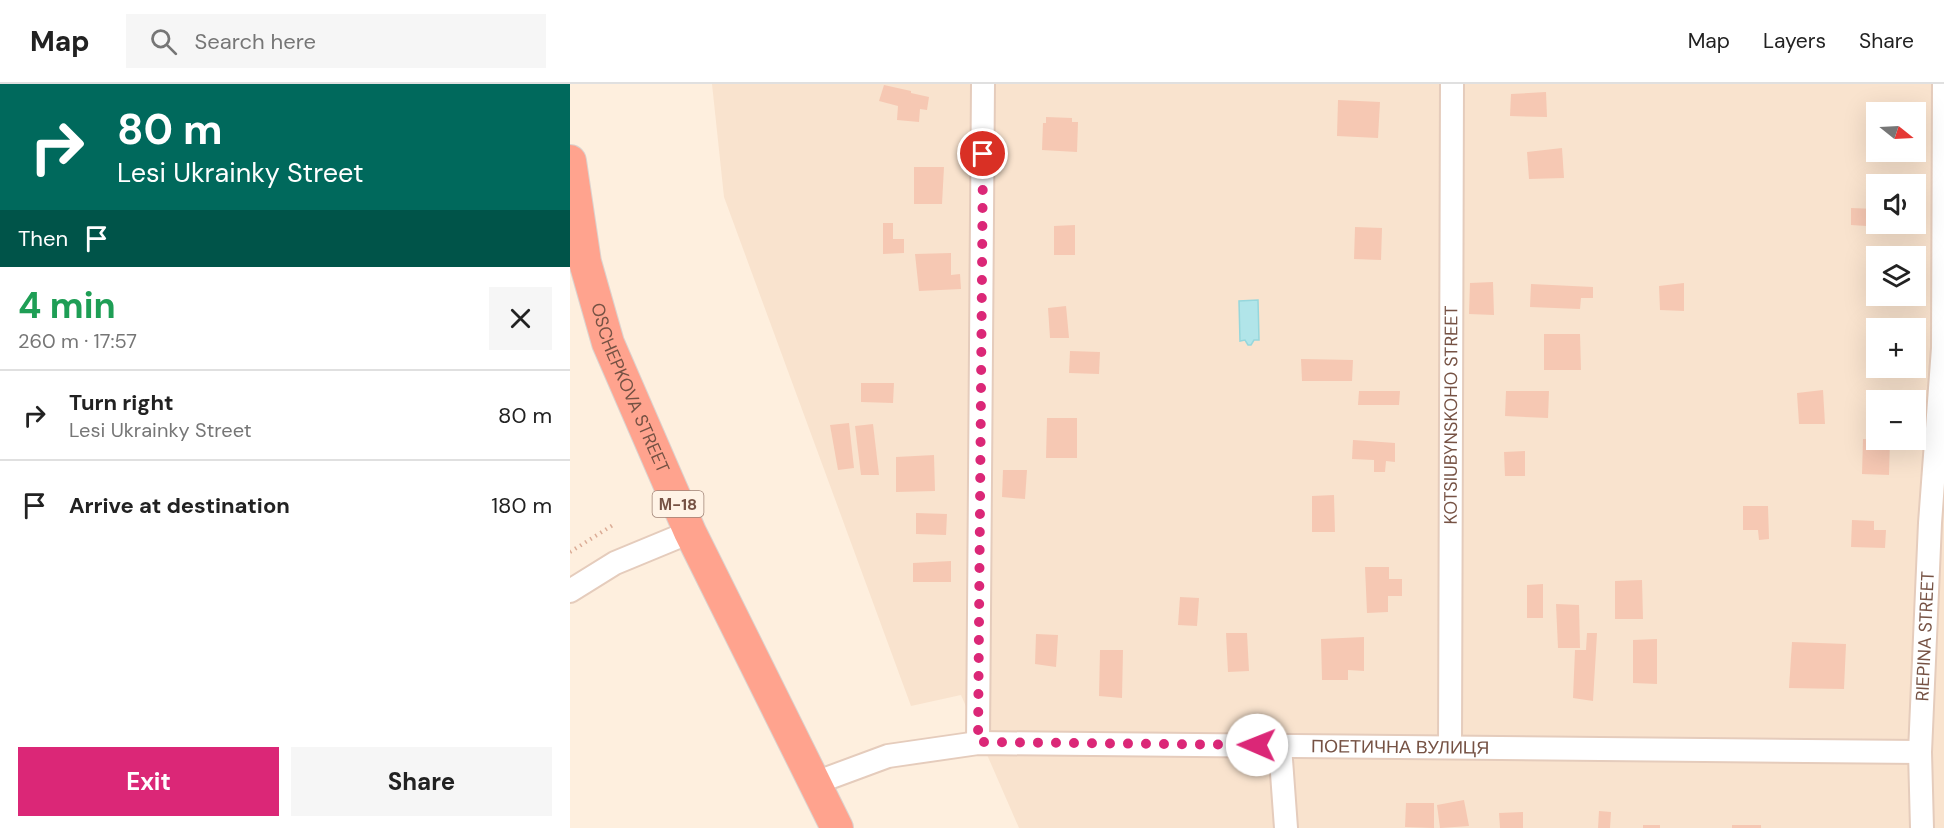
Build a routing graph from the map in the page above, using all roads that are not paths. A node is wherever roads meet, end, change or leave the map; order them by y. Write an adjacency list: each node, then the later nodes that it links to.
1 (984, 84): 8 (street)
2 (1452, 84): 10 (street, KOTSIUBYNSKOHO STREET)
3 (1944, 84): 5 (street, RIEPINA STREET)
4 (570, 161): 6 (highway, OSCHEPKOVA STREET / М-18)
5 (1944, 347): 11 (street, RIEPINA STREET)
6 (690, 532): 7 (street); 12 (highway, OSCHEPKOVA STREET / М-18)
7 (570, 591)
8 (978, 742): 9 (street, ПОЕТИЧНА ВУЛИЦЯ); 12 (street, ПОЕТИЧНА ВУЛИЦЯ)
9 (1280, 746): 10 (street, ПОЕТИЧНА ВУЛИЦЯ); 14 (street)
10 (1450, 747): 11 (street, ПОЕТИЧНА ВУЛИЦЯ)
11 (1920, 752): 15 (street, RIEPINA STREET)
12 (815, 783): 13 (highway, OSCHEPKOVA STREET / М-18)
13 (837, 828)
14 (1286, 828)
15 (1922, 828)

